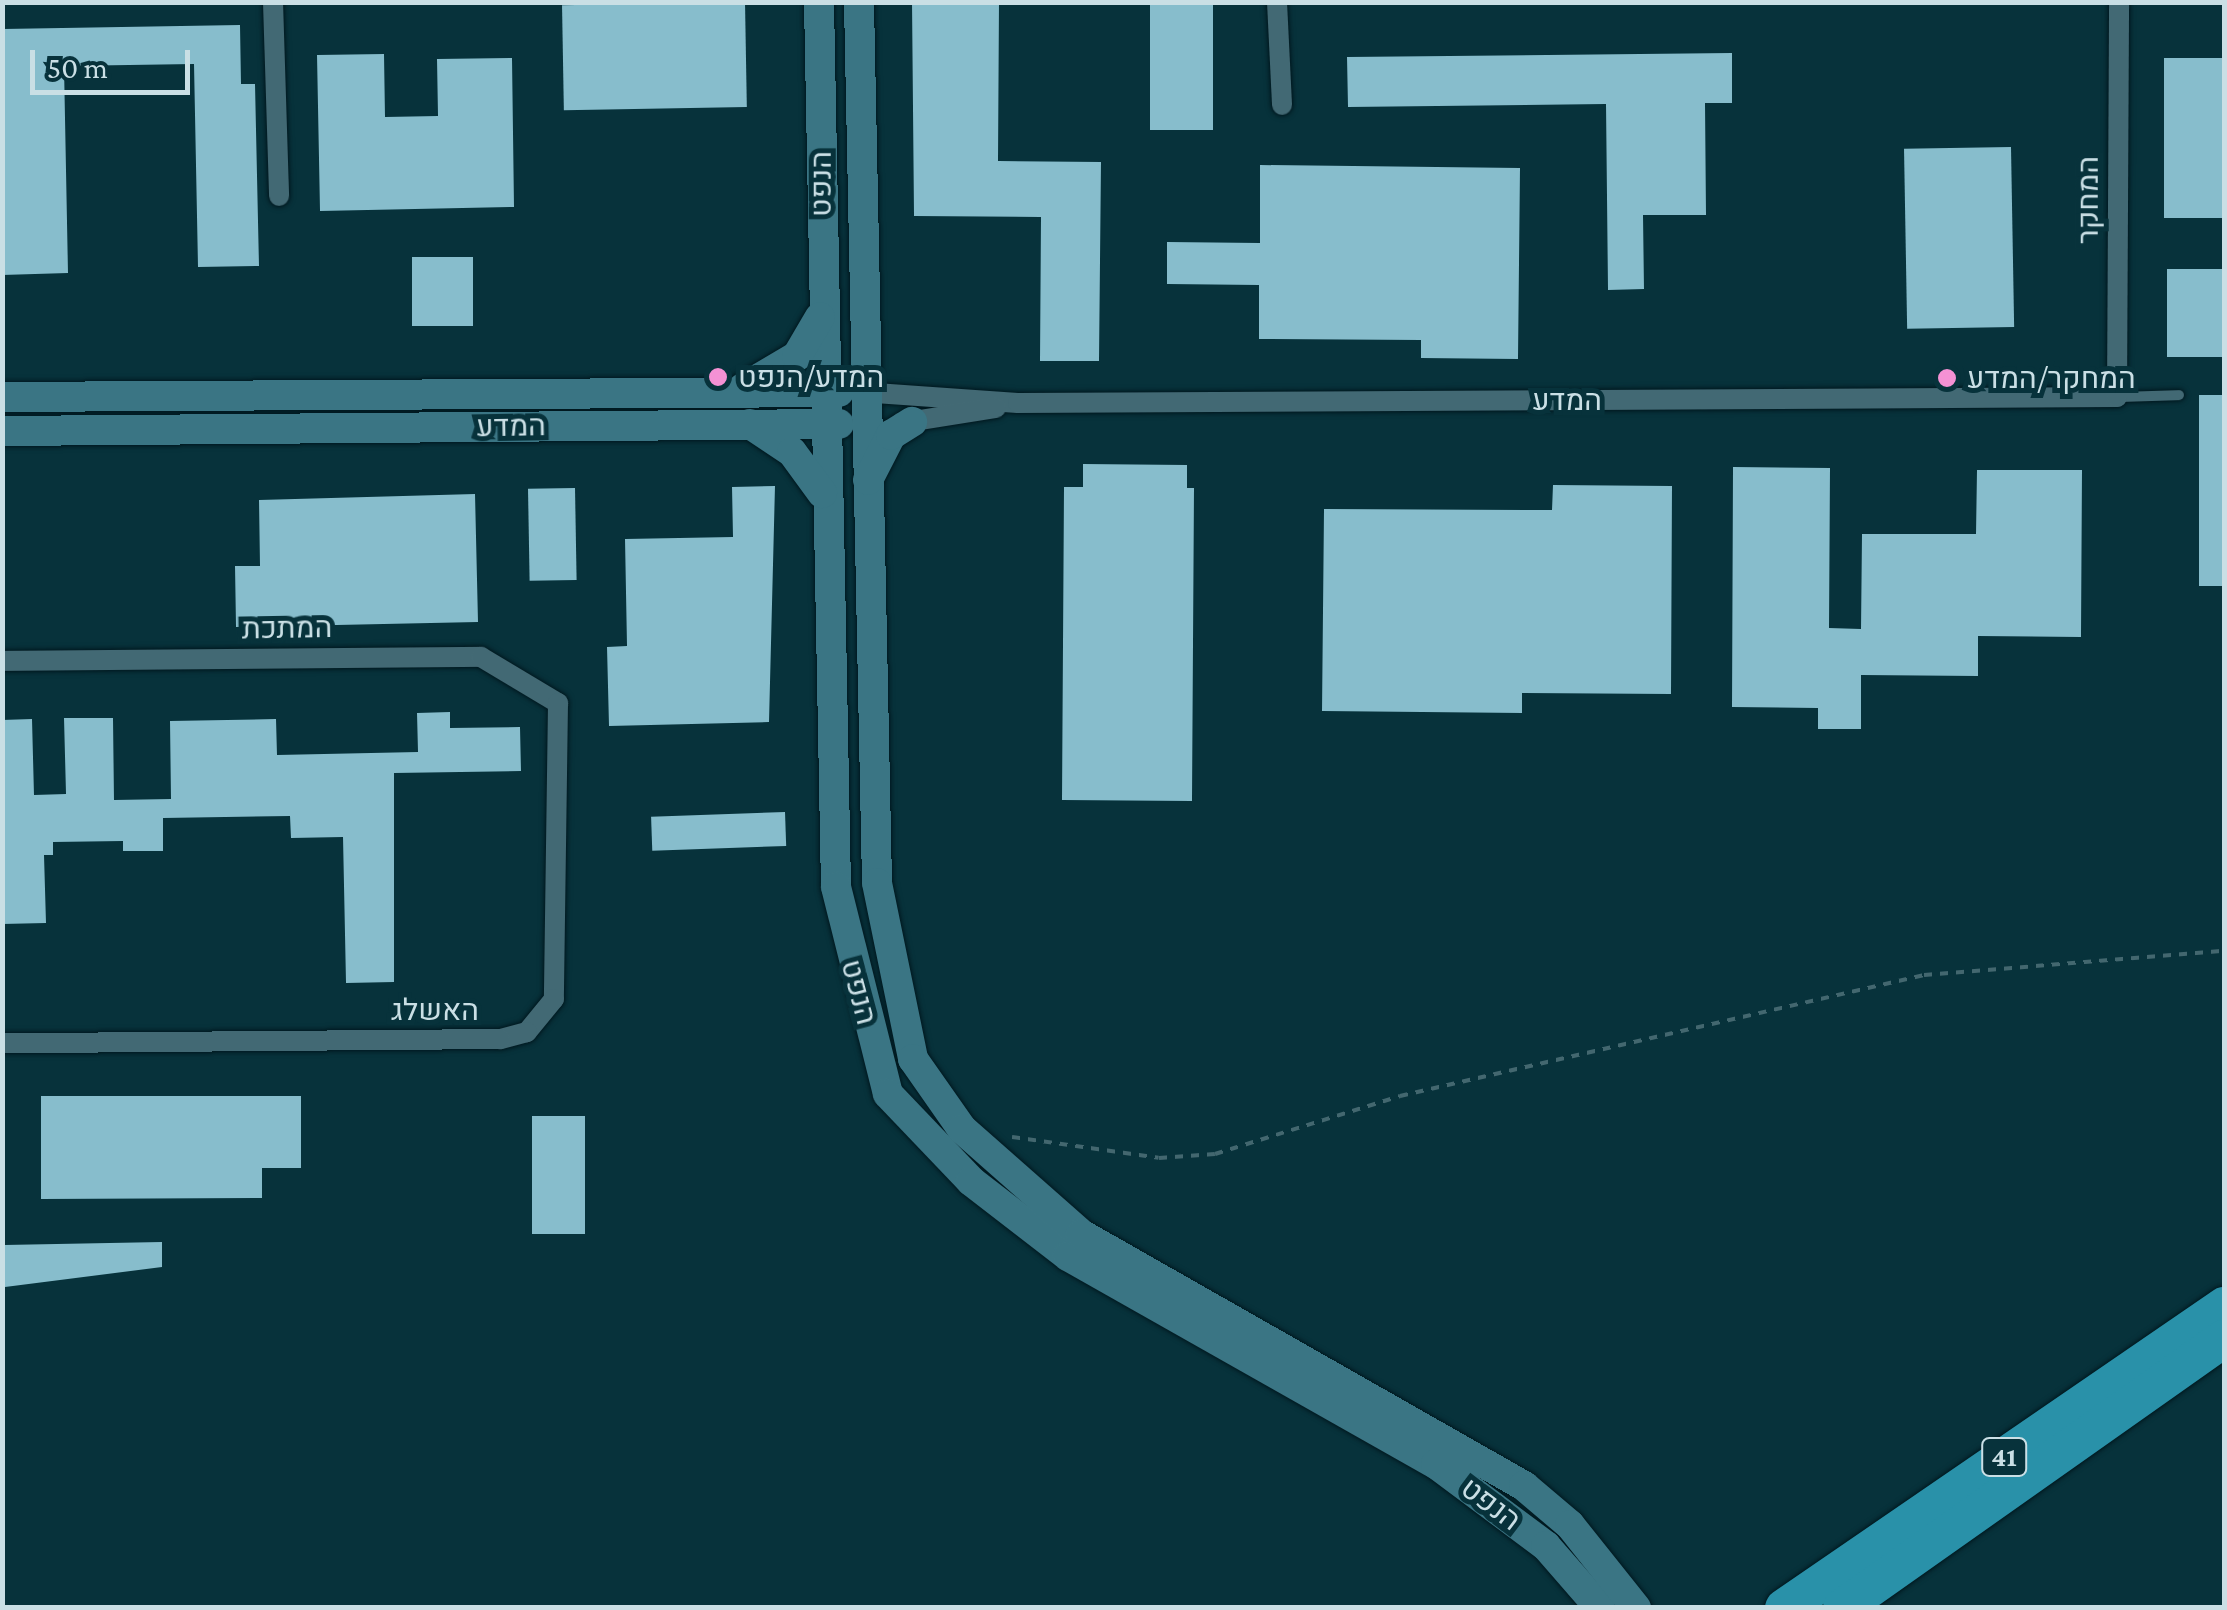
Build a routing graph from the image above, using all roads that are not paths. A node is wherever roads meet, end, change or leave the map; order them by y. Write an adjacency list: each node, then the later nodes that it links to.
1 (274, 2): 7 (street)
2 (820, 2): 8 (street, הנפט)
3 (858, 2): 11 (street, הנפט)
4 (1277, 2): 6 (street)
5 (2119, 2): 14 (street, המחקר)
6 (1282, 105)
7 (279, 196)
8 (822, 314): 9 (street); 10 (street, הנפט)
9 (732, 392): 10 (street, המדע); 13 (street, המדע)
10 (822, 392): 11 (street, המדע); 18 (street, הנפט)
11 (861, 392): 15 (street, המדע); 19 (street, הנפט)
12 (2179, 394): 14 (lane)
13 (2, 397)
14 (2117, 397): 15 (street, המדע)
15 (1018, 404): 16 (street, המדע)
16 (912, 422): 19 (street, המדע); 21 (street)
17 (750, 424): 18 (street, המדע); 20 (street, המדע); 22 (street)
18 (822, 424): 19 (street, המדע); 22 (street, הנפט)
19 (862, 424): 21 (street, הנפט)
20 (2, 431)
21 (864, 493): 29 (street, הנפט)
22 (824, 496): 28 (street, הנפט)
23 (2, 661): 24 (street, המתכת)
24 (558, 703): 25 (street, האשלג)
25 (2, 1043)
26 (2224, 1306): 30 (highway, 41)
27 (2224, 1339): 31 (highway, 41)
28 (1600, 1608)
29 (1636, 1608)
30 (1784, 1608)
31 (1842, 1608)

